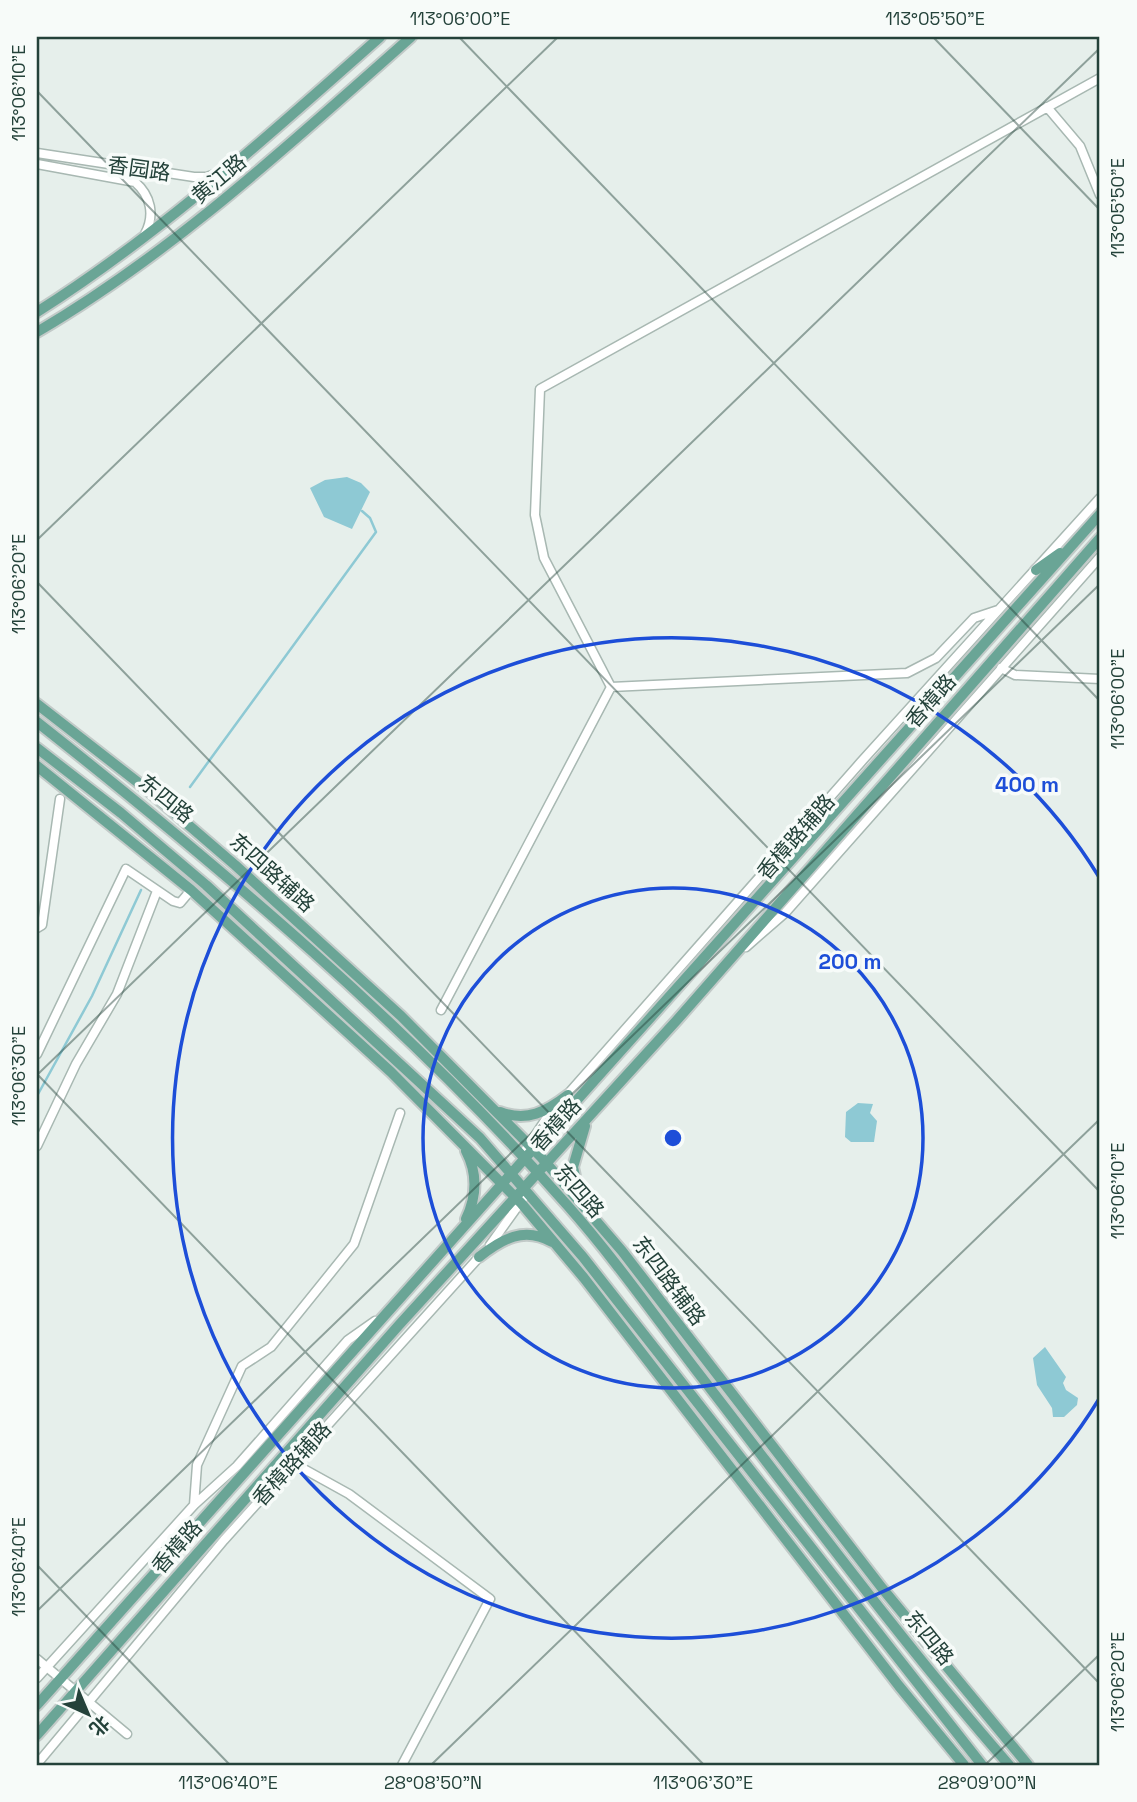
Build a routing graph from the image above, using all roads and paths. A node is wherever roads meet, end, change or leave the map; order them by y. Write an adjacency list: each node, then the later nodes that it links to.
1 (380, 37): 6 (main road, 黄江路)
2 (411, 37): 11 (main road, 黄江路)
3 (1100, 78): 4 (street)
4 (1047, 107): 8 (street); 21 (street)
5 (37, 153): 6 (street, 香园路)
6 (237, 162): 9 (main road, 黄江路)
7 (37, 164): 9 (street, 香园路)
8 (1100, 195)
9 (142, 240): 10 (main road, 黄江路)
10 (37, 312)
11 (37, 332)
12 (1100, 498): 17 (street, 香樟路辅路)
13 (1100, 514): 15 (main road, 香樟路)
14 (1100, 538): 30 (main road, 香樟路)
15 (1076, 541): 17 (main road); 44 (main road, 香樟路)
16 (1100, 557): 19 (street)
17 (1036, 570): 18 (street, 香樟路辅路)
18 (1000, 609): 21 (street); 38 (street, 香樟路辅路)
19 (1000, 668): 20 (street); 30 (street)
20 (1100, 679)
21 (611, 687): 31 (street)
22 (37, 704): 32 (main road, 东四路辅路)
23 (37, 722): 35 (main road, 东四路)
24 (37, 748): 33 (main road, 东四路)
25 (37, 766): 27 (main road)
26 (60, 799): 29 (street)
27 (191, 890): 28 (street); 36 (main road)
28 (157, 891): 34 (street); 43 (street)
29 (37, 928)
30 (730, 960): 41 (main road, 香樟路)
31 (441, 1010)
32 (412, 1028): 35 (main road); 39 (main road, 东四路辅路)
33 (373, 1038): 36 (main road); 47 (main road, 东四路)
34 (37, 1054)
35 (435, 1068): 37 (main road, 东四路)
36 (394, 1075): 42 (main road)
37 (452, 1084): 39 (main road); 45 (main road, 东四路)
38 (568, 1095): 39 (main road); 44 (street, 香樟路辅路)
39 (494, 1108): 44 (main road, 东四路辅路)
40 (400, 1113): 63 (street)
41 (590, 1116): 46 (main road, 香樟路); 52 (main road)
42 (457, 1137): 49 (main road); 53 (main road)
43 (37, 1146)
44 (532, 1148): 45 (main road, 香樟路); 46 (main road, 东四路辅路)
45 (524, 1158): 47 (main road, 香樟路); 48 (main road, 东四路)
46 (547, 1164): 48 (main road, 香樟路); 52 (main road, 东四路辅路)
47 (512, 1173): 49 (main road, 香樟路); 50 (main road, 东四路)
48 (539, 1174): 50 (main road, 香樟路); 60 (main road, 东四路)
49 (503, 1184): 51 (main road); 53 (main road, 香樟路)
50 (526, 1190): 51 (main road, 香樟路); 56 (main road, 东四路)
51 (518, 1200): 54 (main road); 55 (street, 香樟路辅路); 68 (main road, 香樟路)
52 (588, 1209): 57 (main road, 东四路辅路)
53 (455, 1237): 58 (main road, 香樟路)
54 (558, 1246): 55 (main road); 56 (main road); 61 (main road)
55 (479, 1257): 62 (street, 香樟路辅路)
56 (602, 1281): 59 (main road, 东四路)
57 (660, 1300): 60 (main road); 78 (main road, 东四路辅路)
58 (386, 1313): 63 (street, 香樟路); 67 (main road, 香樟路)
59 (632, 1320): 61 (main road); 76 (main road, 东四路)
60 (681, 1350): 77 (main road, 东四路)
61 (653, 1368): 75 (main road)
62 (293, 1463): 69 (street, 香樟路辅路); 74 (street)
63 (194, 1505): 65 (street, 香樟路)
64 (37, 1659): 65 (street)
65 (47, 1667): 66 (street, 香樟路); 67 (street)
66 (37, 1678)
67 (61, 1679): 68 (street); 70 (main road, 香樟路)
68 (76, 1691): 69 (street); 72 (main road, 香樟路)
69 (90, 1703): 71 (street); 73 (street, 香樟路辅路)
70 (37, 1705)
71 (127, 1734)
72 (37, 1735)
73 (37, 1764)
74 (402, 1765)
75 (964, 1765)
76 (982, 1765)
77 (1009, 1765)
78 (1028, 1765)

